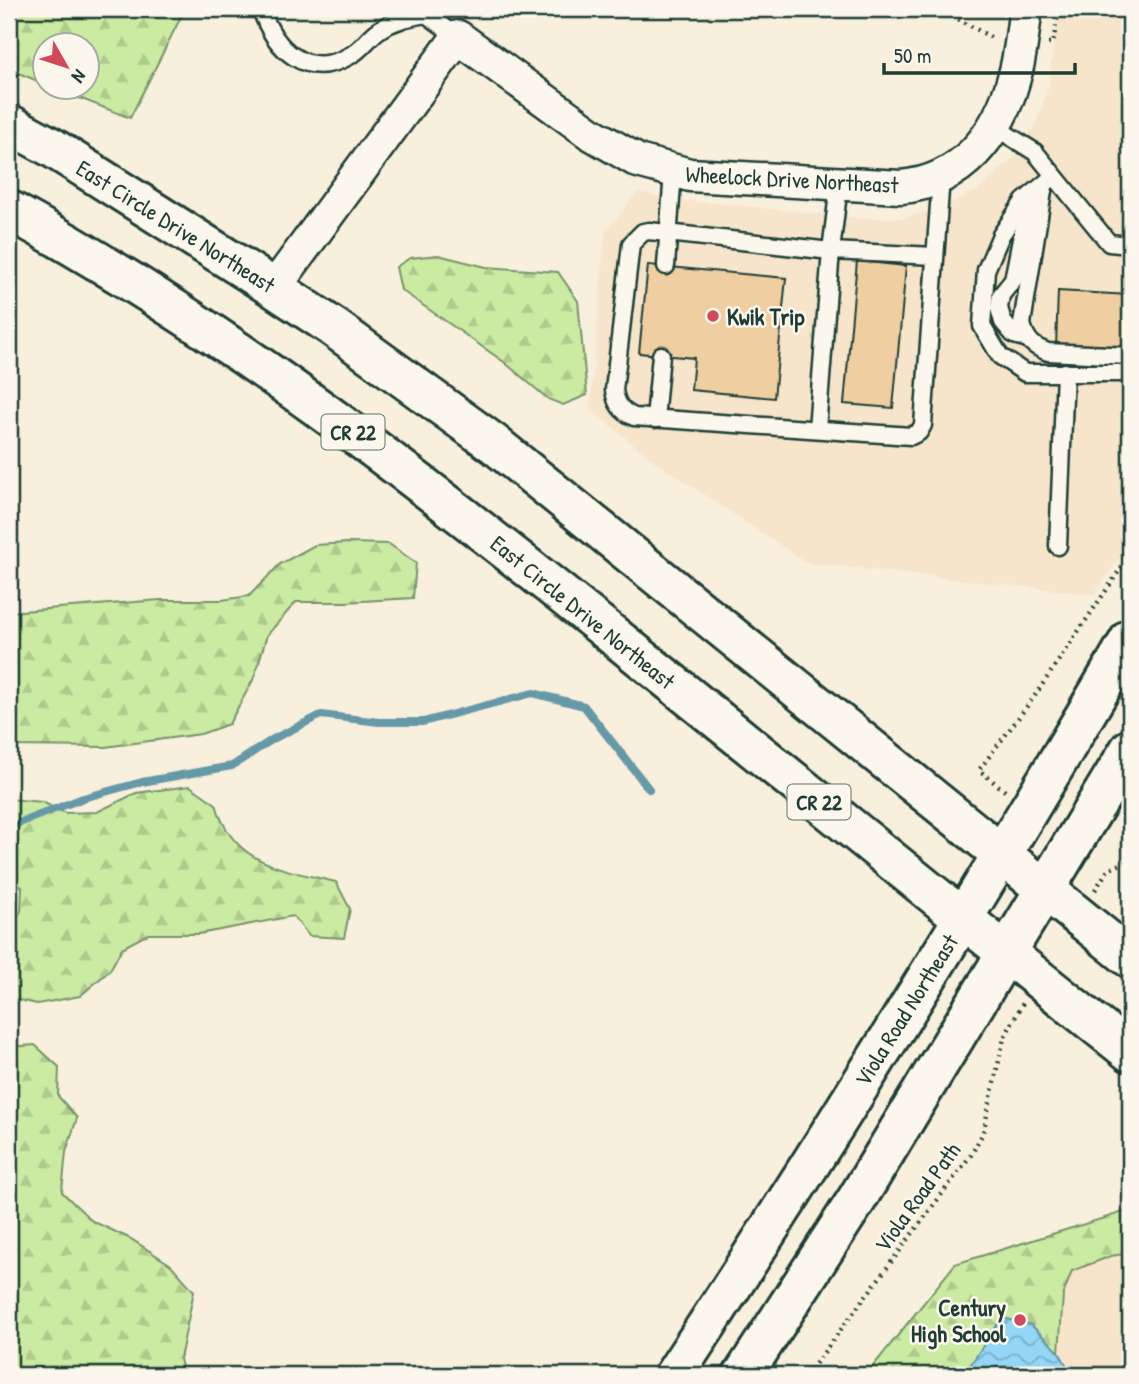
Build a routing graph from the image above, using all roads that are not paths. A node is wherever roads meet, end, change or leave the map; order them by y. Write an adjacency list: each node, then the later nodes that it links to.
1 (261, 9): 3 (lane)
2 (1025, 9): 5 (street, Wheelock Drive Northeast)
3 (458, 37): 6 (street, Wheelock Drive Northeast); 17 (street)
4 (9, 124): 17 (main road, East Circle Drive Northeast)
5 (995, 127): 7 (street, Wheelock Drive Northeast); 8 (lane)
6 (673, 172): 9 (street, Wheelock Drive Northeast); 12 (lane)
7 (941, 177): 9 (street, Wheelock Drive Northeast); 15 (lane)
8 (1049, 180): 10 (lane); 13 (lane); 18 (lane)
9 (839, 185): 14 (lane)
10 (1030, 197): 18 (lane); 21 (lane)
11 (9, 210): 30 (main road, East Circle Drive Northeast / CR 22)
12 (670, 233): 14 (lane); 16 (lane); 23 (lane)
13 (1130, 245)
14 (831, 251): 15 (lane); 24 (lane)
15 (935, 256): 24 (lane)
16 (667, 267)
17 (274, 288): 28 (main road, East Circle Drive Northeast)
18 (1026, 338): 20 (lane)
19 (661, 355): 23 (lane)
20 (1130, 356)
21 (1065, 372): 22 (lane); 25 (lane)
22 (1130, 373)
23 (655, 419): 24 (lane)
24 (817, 429)
25 (1058, 546)
26 (1130, 639): 28 (main road, Viola Road Northeast)
27 (1130, 749): 29 (main road)
28 (1002, 854): 29 (main road, East Circle Drive Northeast); 30 (main road, Viola Road Northeast)
29 (1046, 889): 31 (main road); 32 (main road, East Circle Drive Northeast)
30 (962, 918): 31 (main road, East Circle Drive Northeast / CR 22); 34 (main road, Viola Road Northeast)
31 (1006, 953): 33 (main road, East Circle Drive Northeast / CR 22); 35 (main road)
32 (1130, 958)
33 (1130, 1052)
34 (674, 1375)
35 (743, 1375)

